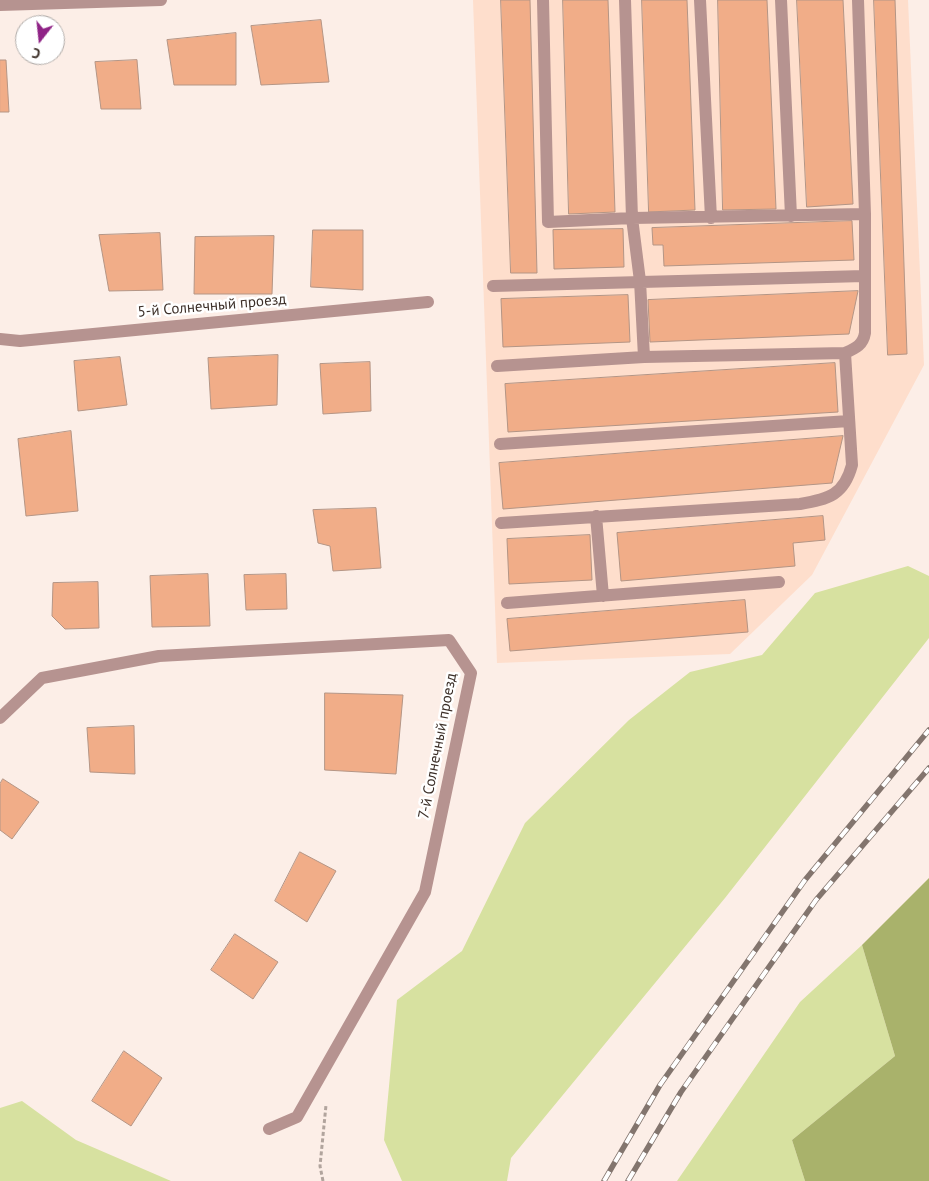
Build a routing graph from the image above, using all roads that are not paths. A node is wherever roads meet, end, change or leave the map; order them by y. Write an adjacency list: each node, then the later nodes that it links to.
1 (161, 0): 7 (street)
2 (543, 0): 10 (street)
3 (625, 0): 10 (street)
4 (700, 0): 11 (street)
5 (781, 0): 9 (street)
6 (858, 0): 8 (street)
7 (0, 5)
8 (865, 214): 9 (street); 12 (street)
9 (791, 216): 11 (street)
10 (632, 218): 11 (street); 13 (street)
11 (710, 218)
12 (864, 276): 13 (street); 17 (street)
13 (640, 281): 14 (street); 18 (street)
14 (493, 286)
15 (428, 302): 16 (street, 5-й Солнечный проезд)
16 (0, 339)
17 (845, 353): 18 (street); 20 (street)
18 (644, 358): 19 (street)
19 (497, 366)
20 (849, 421): 21 (street); 22 (street)
21 (500, 444)
22 (596, 516): 23 (street); 25 (street)
23 (501, 523)
24 (779, 582): 25 (street)
25 (603, 596): 26 (street)
26 (507, 603)
27 (0, 718): 28 (street, 7-й Солнечный проезд)
28 (269, 1128)

